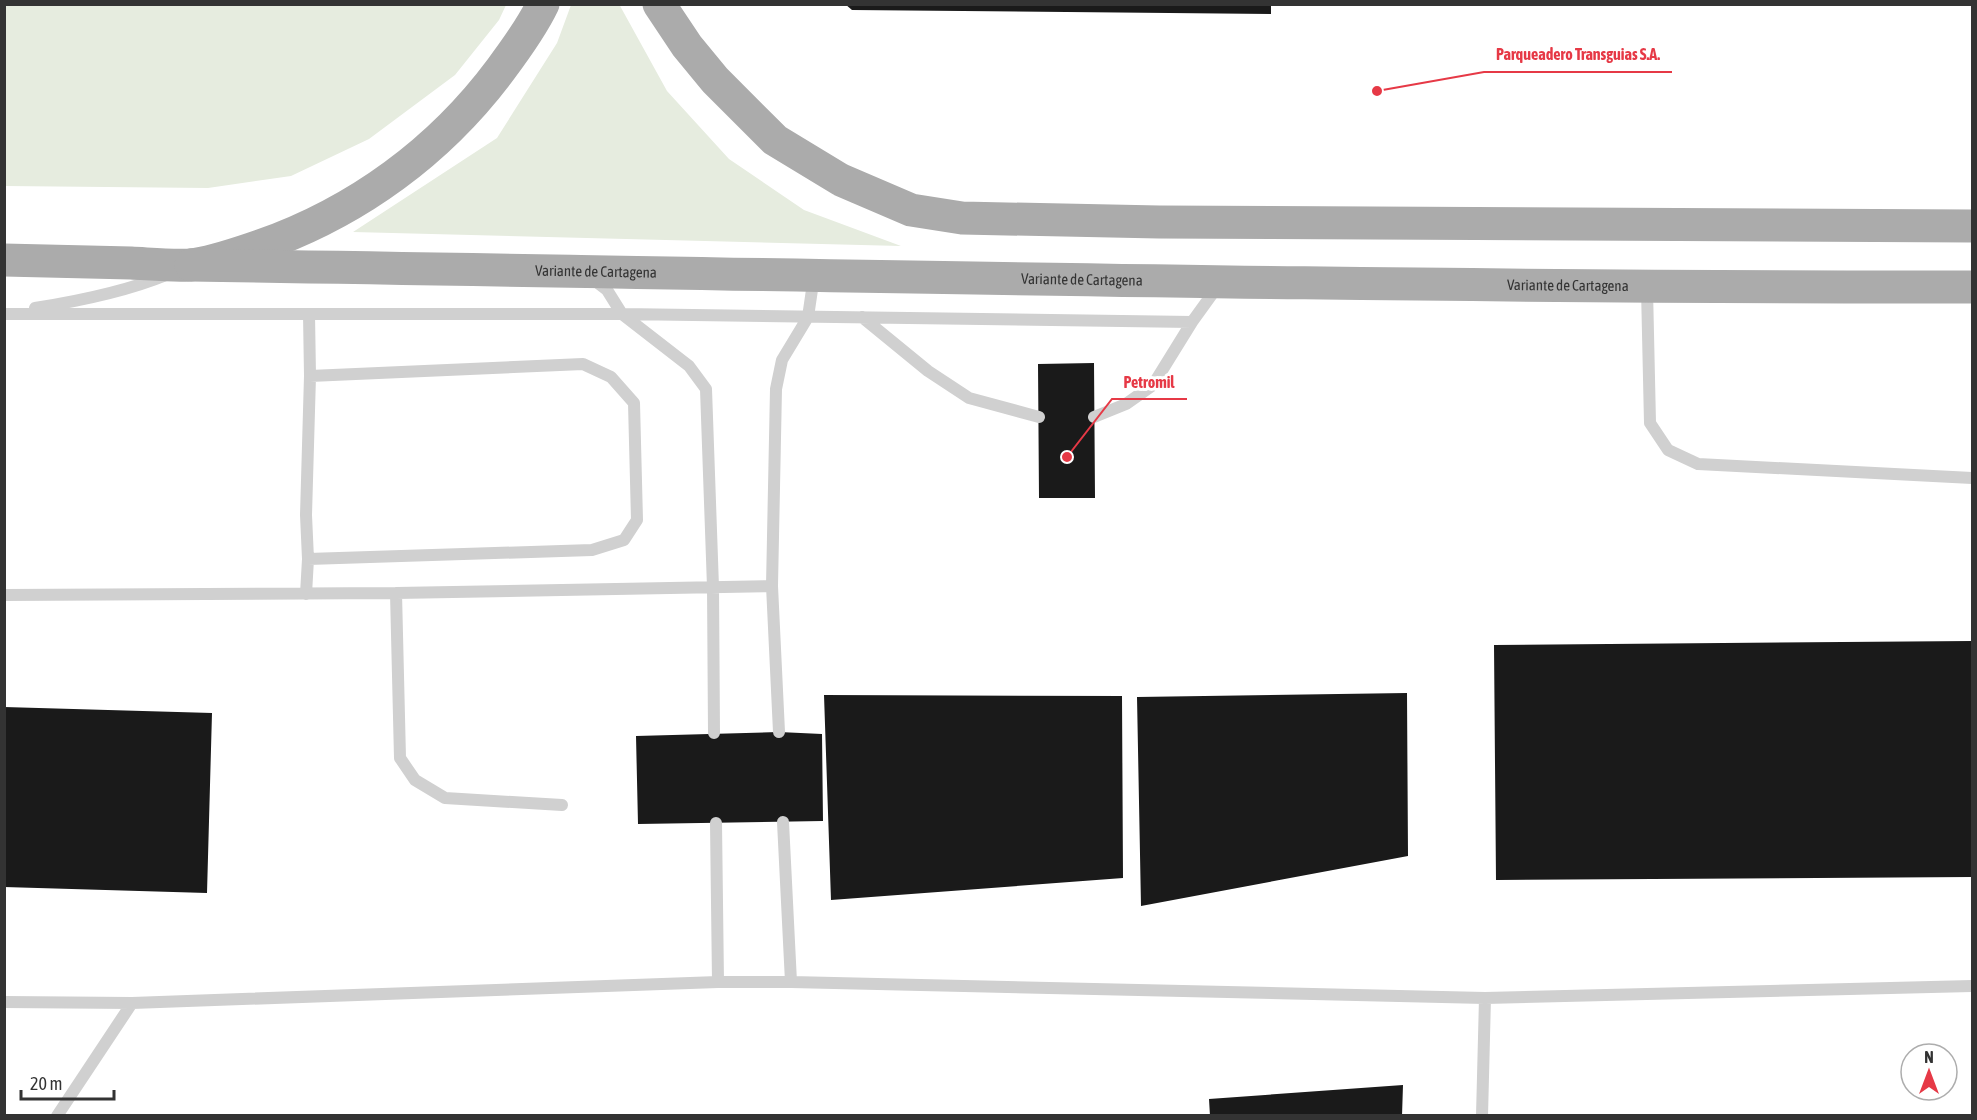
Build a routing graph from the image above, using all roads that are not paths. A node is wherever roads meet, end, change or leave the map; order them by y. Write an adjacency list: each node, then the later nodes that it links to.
1 (543, 4): 5 (main road)
2 (659, 4): 3 (main road)
3 (1972, 226)
4 (4, 260): 5 (main road)
5 (191, 265): 6 (main road, Variante de Cartagena); 11 (lane)
6 (580, 271): 7 (main road, Variante de Cartagena); 13 (lane)
7 (814, 275): 8 (main road, Variante de Cartagena); 14 (lane)
8 (1221, 282): 10 (main road, Variante de Cartagena); 16 (lane)
9 (1972, 287): 10 (main road, Variante de Cartagena)
10 (1647, 288): 20 (lane)
11 (4, 313): 12 (lane)
12 (309, 314): 13 (lane); 17 (lane)
13 (622, 314): 14 (lane); 22 (lane)
14 (808, 317): 15 (lane); 23 (lane)
15 (862, 317): 16 (lane); 18 (lane)
16 (1192, 322): 19 (lane)
17 (310, 376): 21 (lane); 21 (lane)
18 (1039, 417)
19 (1094, 417)
20 (1972, 478)
21 (308, 559): 25 (lane)
22 (713, 586): 23 (lane); 24 (lane); 28 (lane)
23 (772, 586): 27 (lane)
24 (396, 593): 25 (lane); 29 (lane)
25 (306, 594): 26 (lane)
26 (4, 595)
27 (779, 732)
28 (714, 733)
29 (562, 805)
30 (783, 822): 33 (lane)
31 (716, 823): 32 (lane)
32 (718, 982): 33 (lane); 37 (lane)
33 (790, 982): 35 (lane)
34 (1972, 986): 35 (lane)
35 (1485, 998): 39 (lane)
36 (4, 1002): 37 (lane)
37 (132, 1003): 38 (lane)
38 (57, 1116)
39 (1482, 1116)

